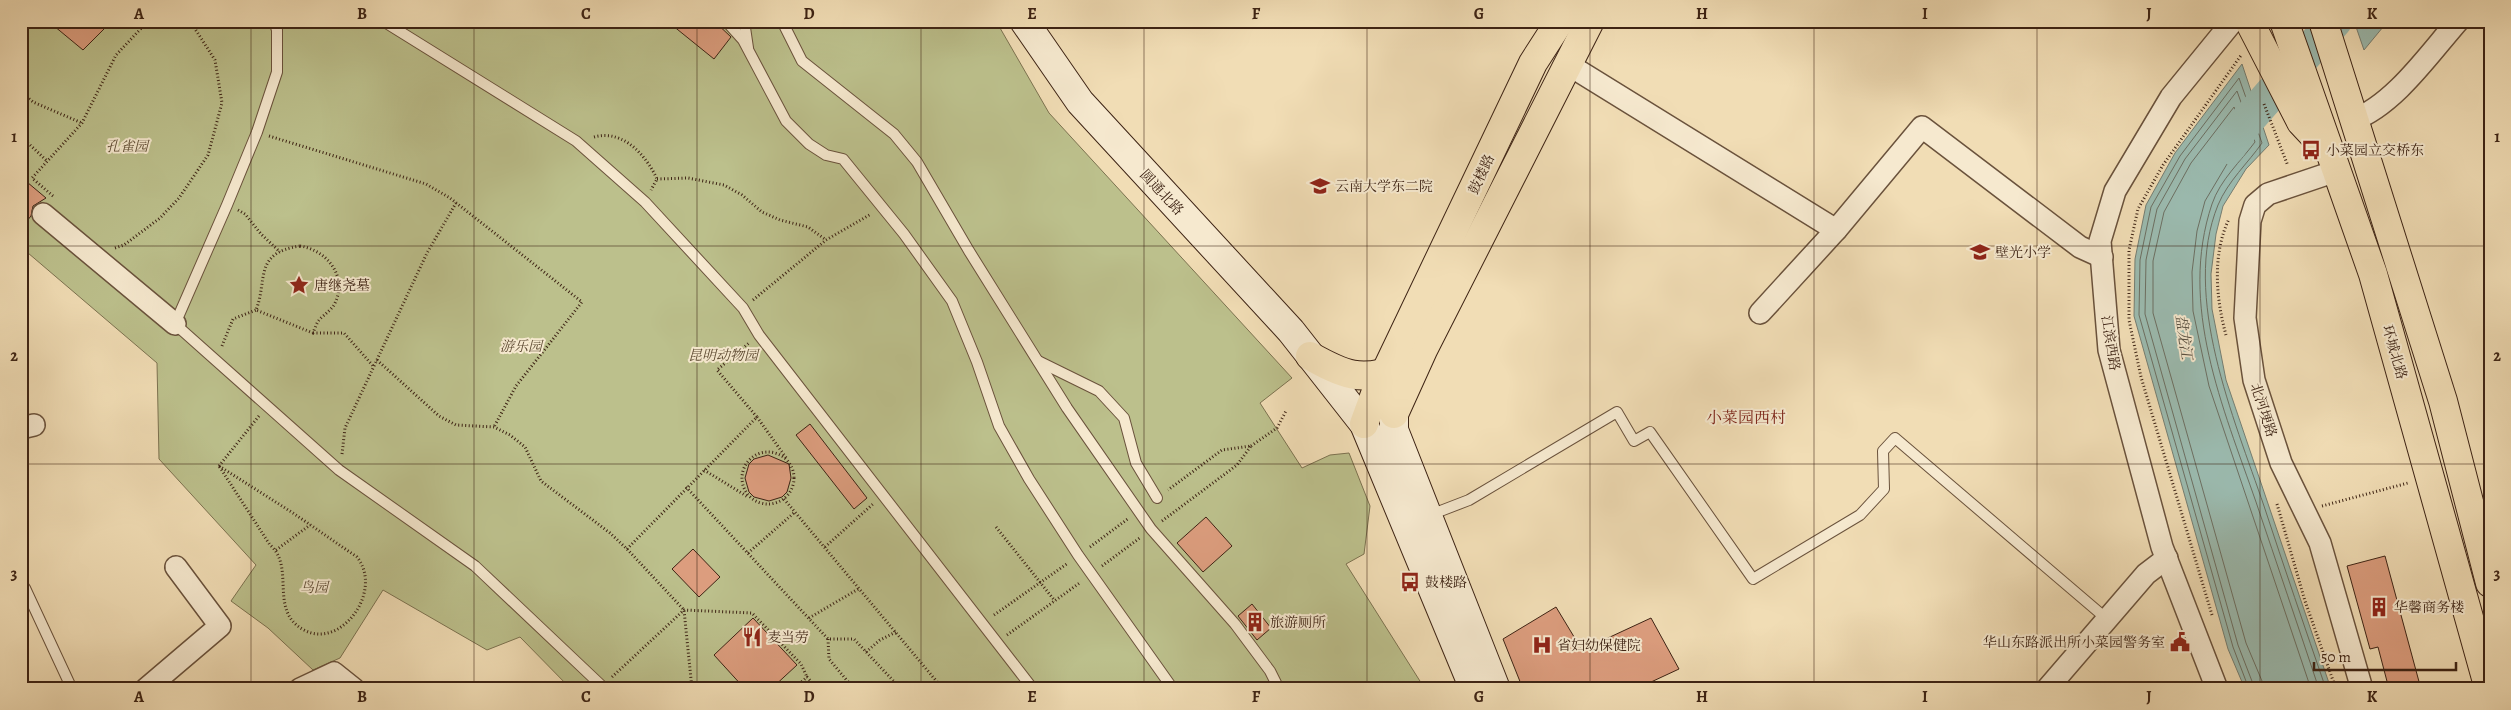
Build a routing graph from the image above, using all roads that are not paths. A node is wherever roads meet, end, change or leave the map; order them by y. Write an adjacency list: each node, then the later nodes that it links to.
1 (274, 21): 27 (lane)
2 (384, 21): 45 (lane)
3 (726, 21): 17 (lane)
4 (744, 21): 17 (lane)
5 (782, 21): 30 (lane)
6 (1024, 21): 29 (main road, 圆通北路)
7 (1542, 21): 18 (main road)
8 (1552, 21): 18 (main road)
9 (1560, 21): 18 (main road, 鼓楼路)
10 (1590, 21): 19 (main road, 鼓楼路)
11 (2233, 21): 25 (street, 江滨西路)
12 (2284, 21): 16 (main road, 环城北路)
13 (2324, 21): 21 (main road)
14 (2458, 21): 21 (street)
15 (2261, 26): 16 (main road); 20 (main road)
16 (2293, 47): 20 (main road, 环城北路)
17 (748, 49): 46 (lane)
18 (1533, 63): 31 (main road, 鼓楼路)
19 (1569, 64): 24 (street); 28 (main road, 鼓楼路)
20 (2309, 120): 22 (main road, 环城北路)
21 (2353, 120): 37 (main road)
22 (2334, 164): 52 (street, 北河埂路); 53 (main road, 环城北路)
23 (43, 214): 27 (street)
24 (1836, 230): 25 (street); 26 (street)
25 (2102, 257): 35 (street, 江滨西路)
26 (1760, 313)
27 (175, 324): 40 (lane)
28 (1423, 350): 31 (main road); 32 (main road, 鼓楼路)
29 (1310, 356): 31 (main road); 32 (main road, 圆通北路)
30 (1038, 360): 33 (lane); 47 (lane)
31 (1384, 374): 32 (main road, 鼓楼路)
32 (1381, 417): 34 (main road); 48 (main road)
33 (1157, 498)
34 (1428, 516): 39 (lane); 49 (main road)
35 (2167, 558): 39 (street); 51 (street, 江滨西路)
36 (176, 567): 42 (street)
37 (2490, 583)
38 (25, 588): 41 (lane)
39 (2108, 620): 50 (street)
40 (604, 687)
41 (72, 689)
42 (146, 689)
43 (300, 689): 44 (street)
44 (354, 689)
45 (1033, 689)
46 (1173, 689)
47 (1279, 689)
48 (1474, 689)
49 (1496, 689)
50 (2048, 689)
51 (2217, 689)
52 (2362, 689)
53 (2489, 689)

